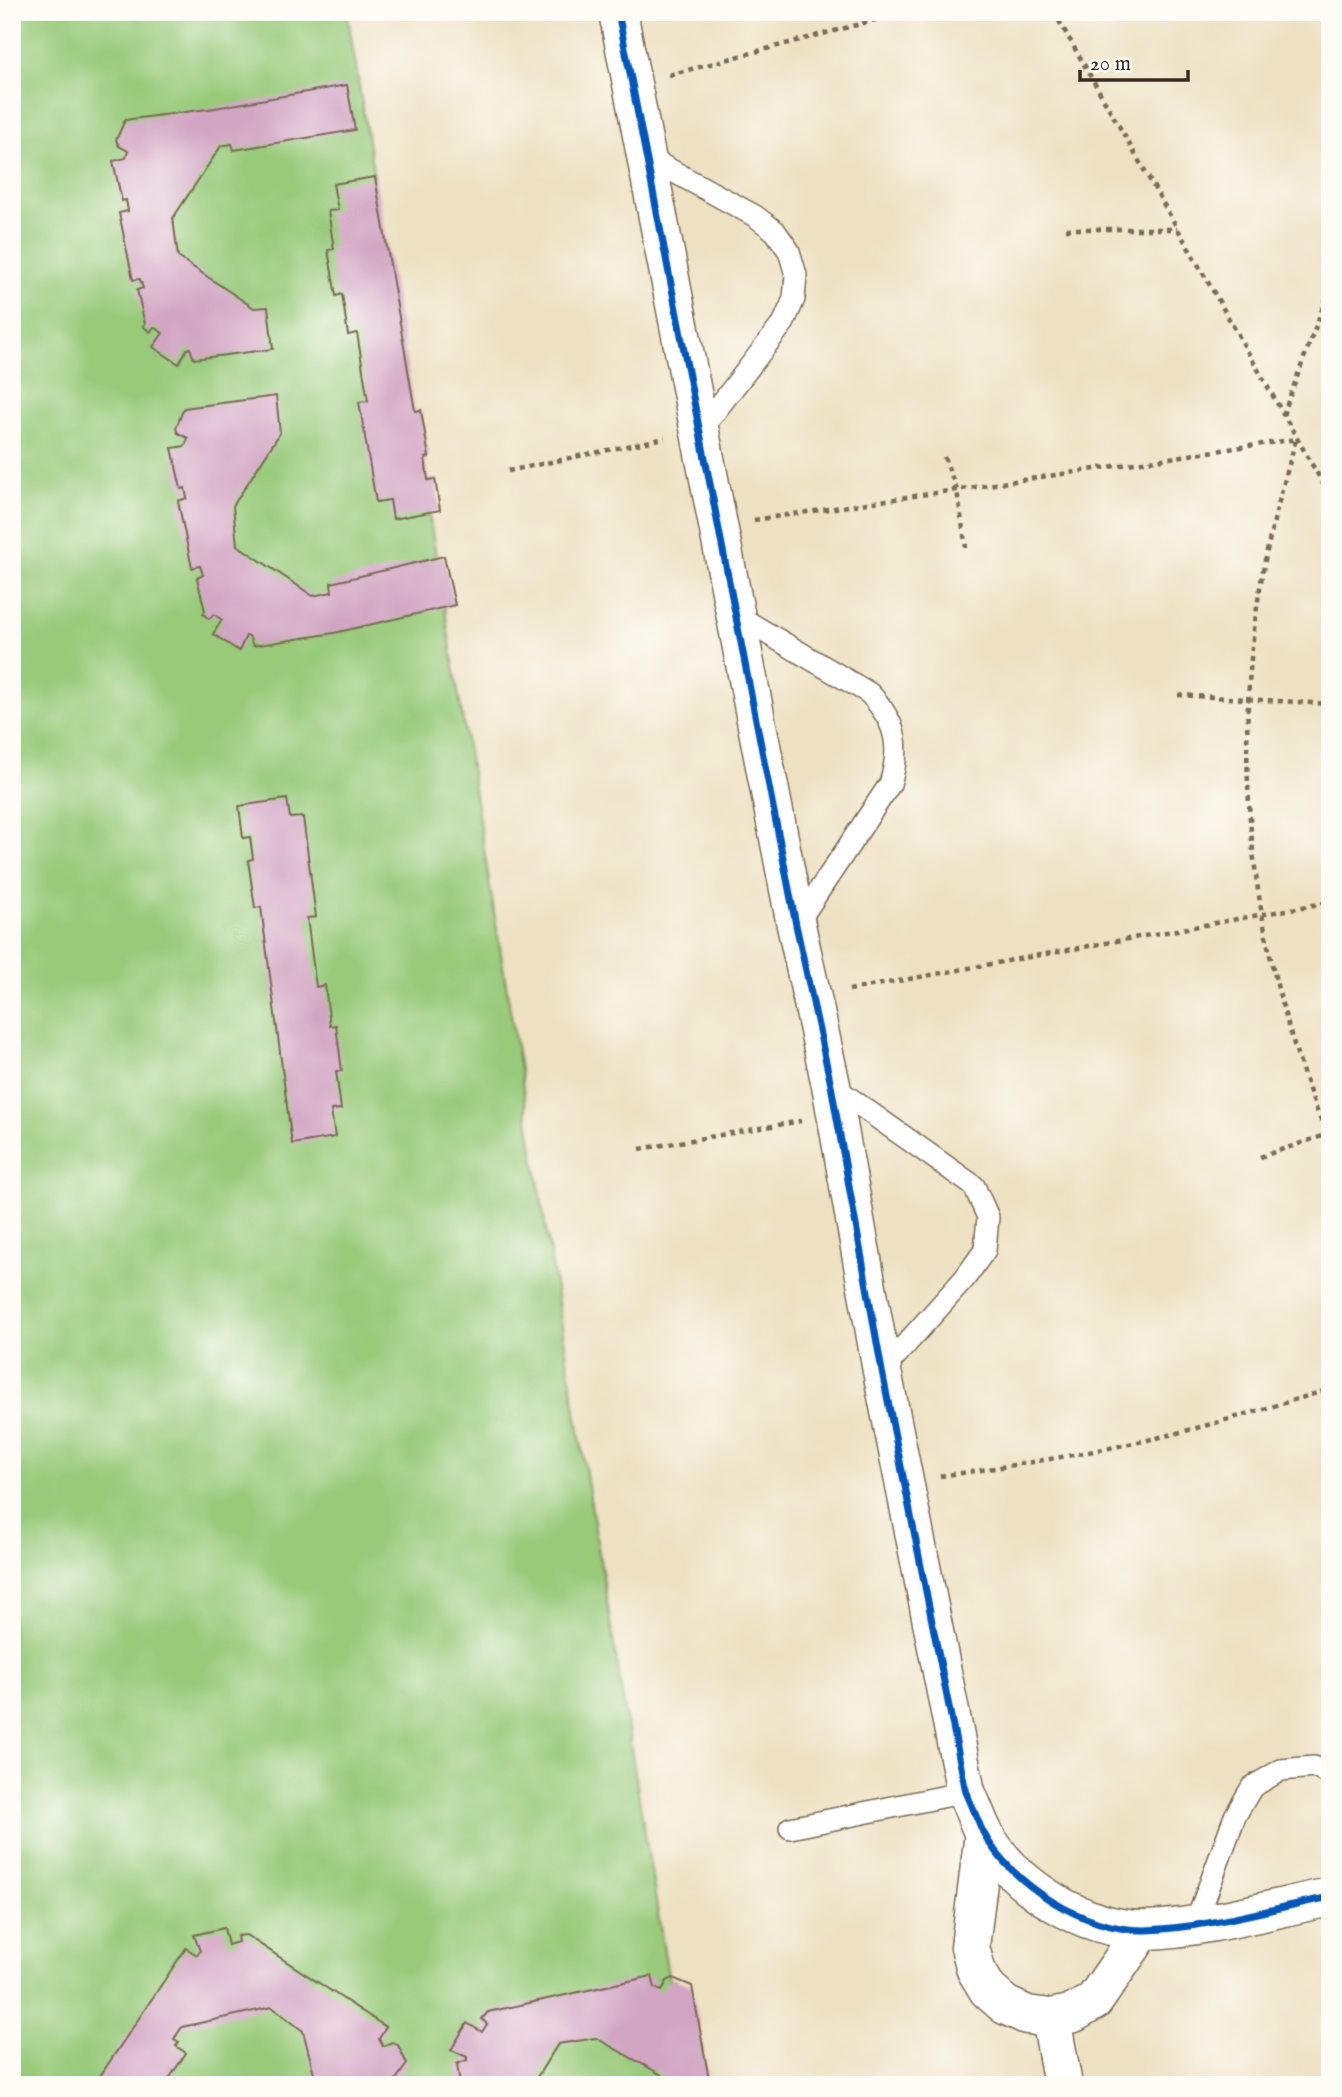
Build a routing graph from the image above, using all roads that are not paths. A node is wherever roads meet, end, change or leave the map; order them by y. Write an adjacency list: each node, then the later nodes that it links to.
1 (618, 12): 2 (street)
2 (645, 156): 3 (street); 3 (lane)
3 (700, 431): 4 (street)
4 (736, 615): 5 (street); 5 (lane)
5 (796, 925): 6 (street)
6 (834, 1100): 7 (street); 7 (lane)
7 (882, 1371): 9 (street)
8 (1330, 1774): 13 (lane)
9 (966, 1792): 10 (lane); 11 (street)
10 (790, 1828)
11 (984, 1833): 14 (street); 15 (street)
12 (1330, 1897): 13 (street)
13 (1195, 1925): 14 (street)
14 (1143, 1930): 15 (street)
15 (1051, 2018): 16 (street)
16 (1063, 2085)

